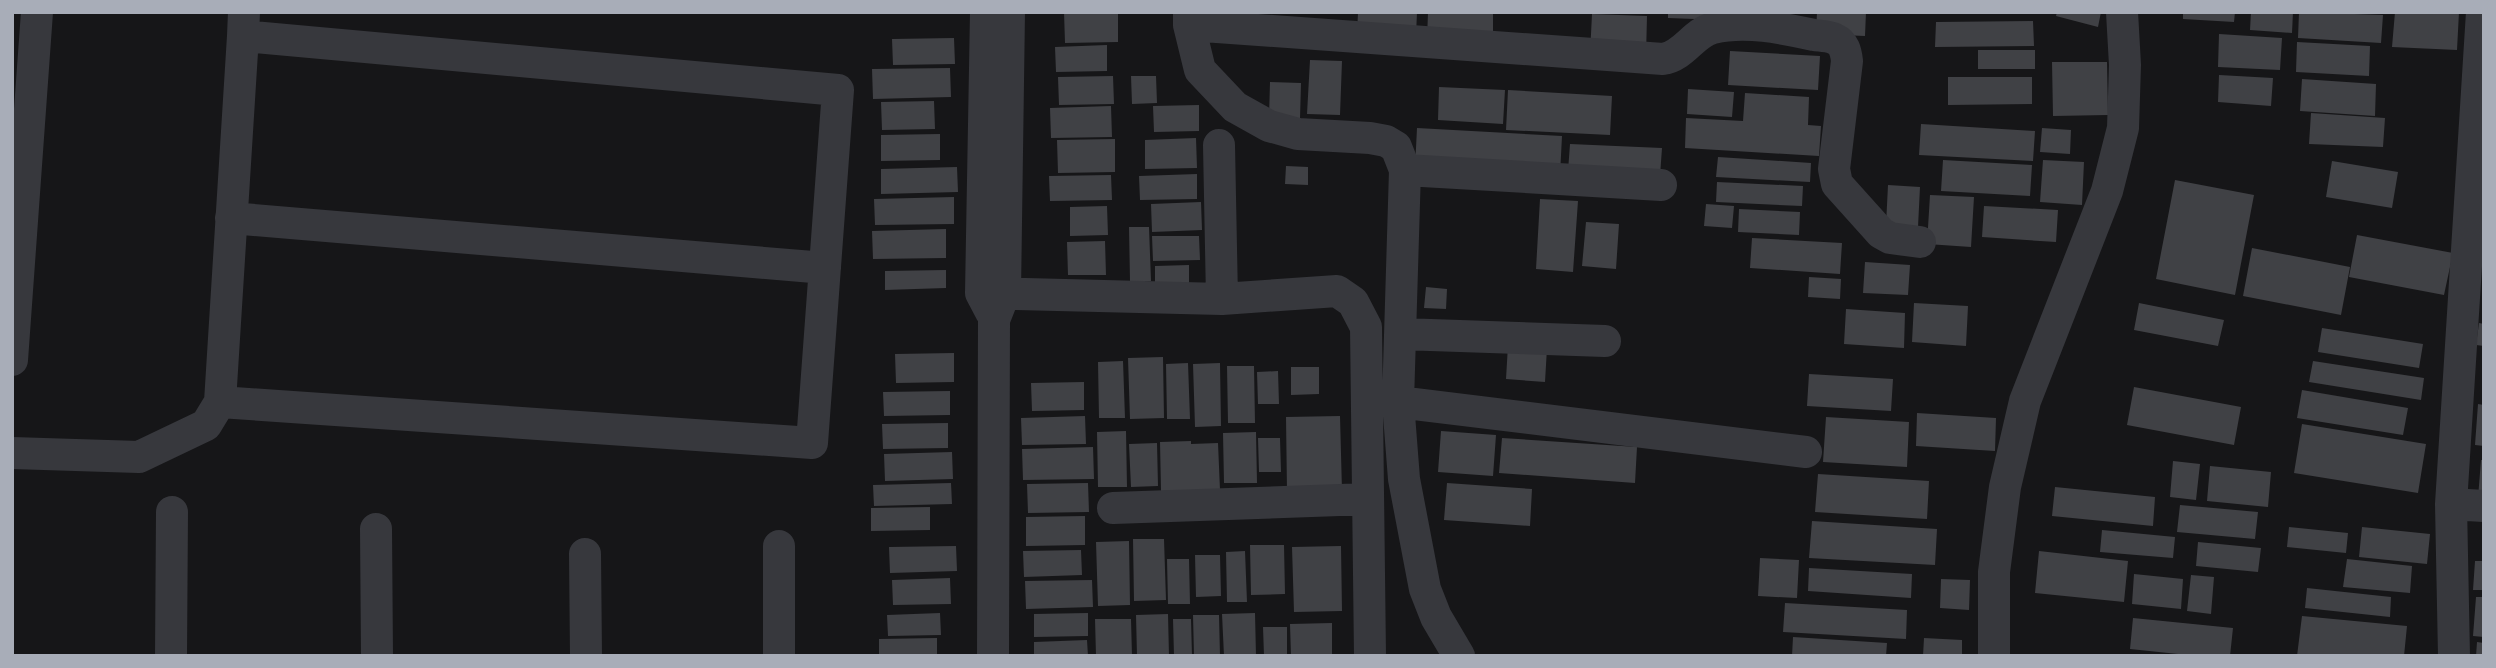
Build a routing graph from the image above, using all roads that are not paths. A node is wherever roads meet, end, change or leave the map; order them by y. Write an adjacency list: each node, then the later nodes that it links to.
1 (37, 12): 18 (street)
2 (986, 12): 15 (street)
3 (1009, 12): 15 (street)
4 (2122, 12): 38 (street)
5 (2482, 12): 24 (street)
6 (1189, 19): 9 (street); 12 (street)
7 (243, 24): 11 (street); 13 (street)
8 (1219, 145): 14 (street)
9 (1405, 170): 10 (street); 16 (street)
10 (1661, 186)
11 (231, 218): 13 (street); 19 (street)
12 (1920, 242)
13 (825, 268): 19 (street)
14 (1222, 299): 15 (street); 23 (street)
15 (993, 301): 35 (street)
16 (1401, 334): 17 (street); 20 (street)
17 (1605, 341)
18 (12, 360)
19 (220, 402): 22 (street)
20 (1398, 402): 21 (street); 37 (street)
21 (1806, 452)
22 (12, 453)
23 (1368, 499): 26 (street); 36 (street)
24 (2451, 504): 25 (street); 39 (street)
25 (2484, 506)
26 (1113, 508)
27 (172, 512): 31 (street)
28 (376, 529): 32 (street)
29 (779, 546): 34 (street)
30 (585, 554): 33 (street)
31 (171, 656)
32 (377, 656)
33 (586, 656)
34 (779, 656)
35 (993, 656)
36 (1370, 656)
37 (1459, 656)
38 (1994, 656)
39 (2454, 656)

